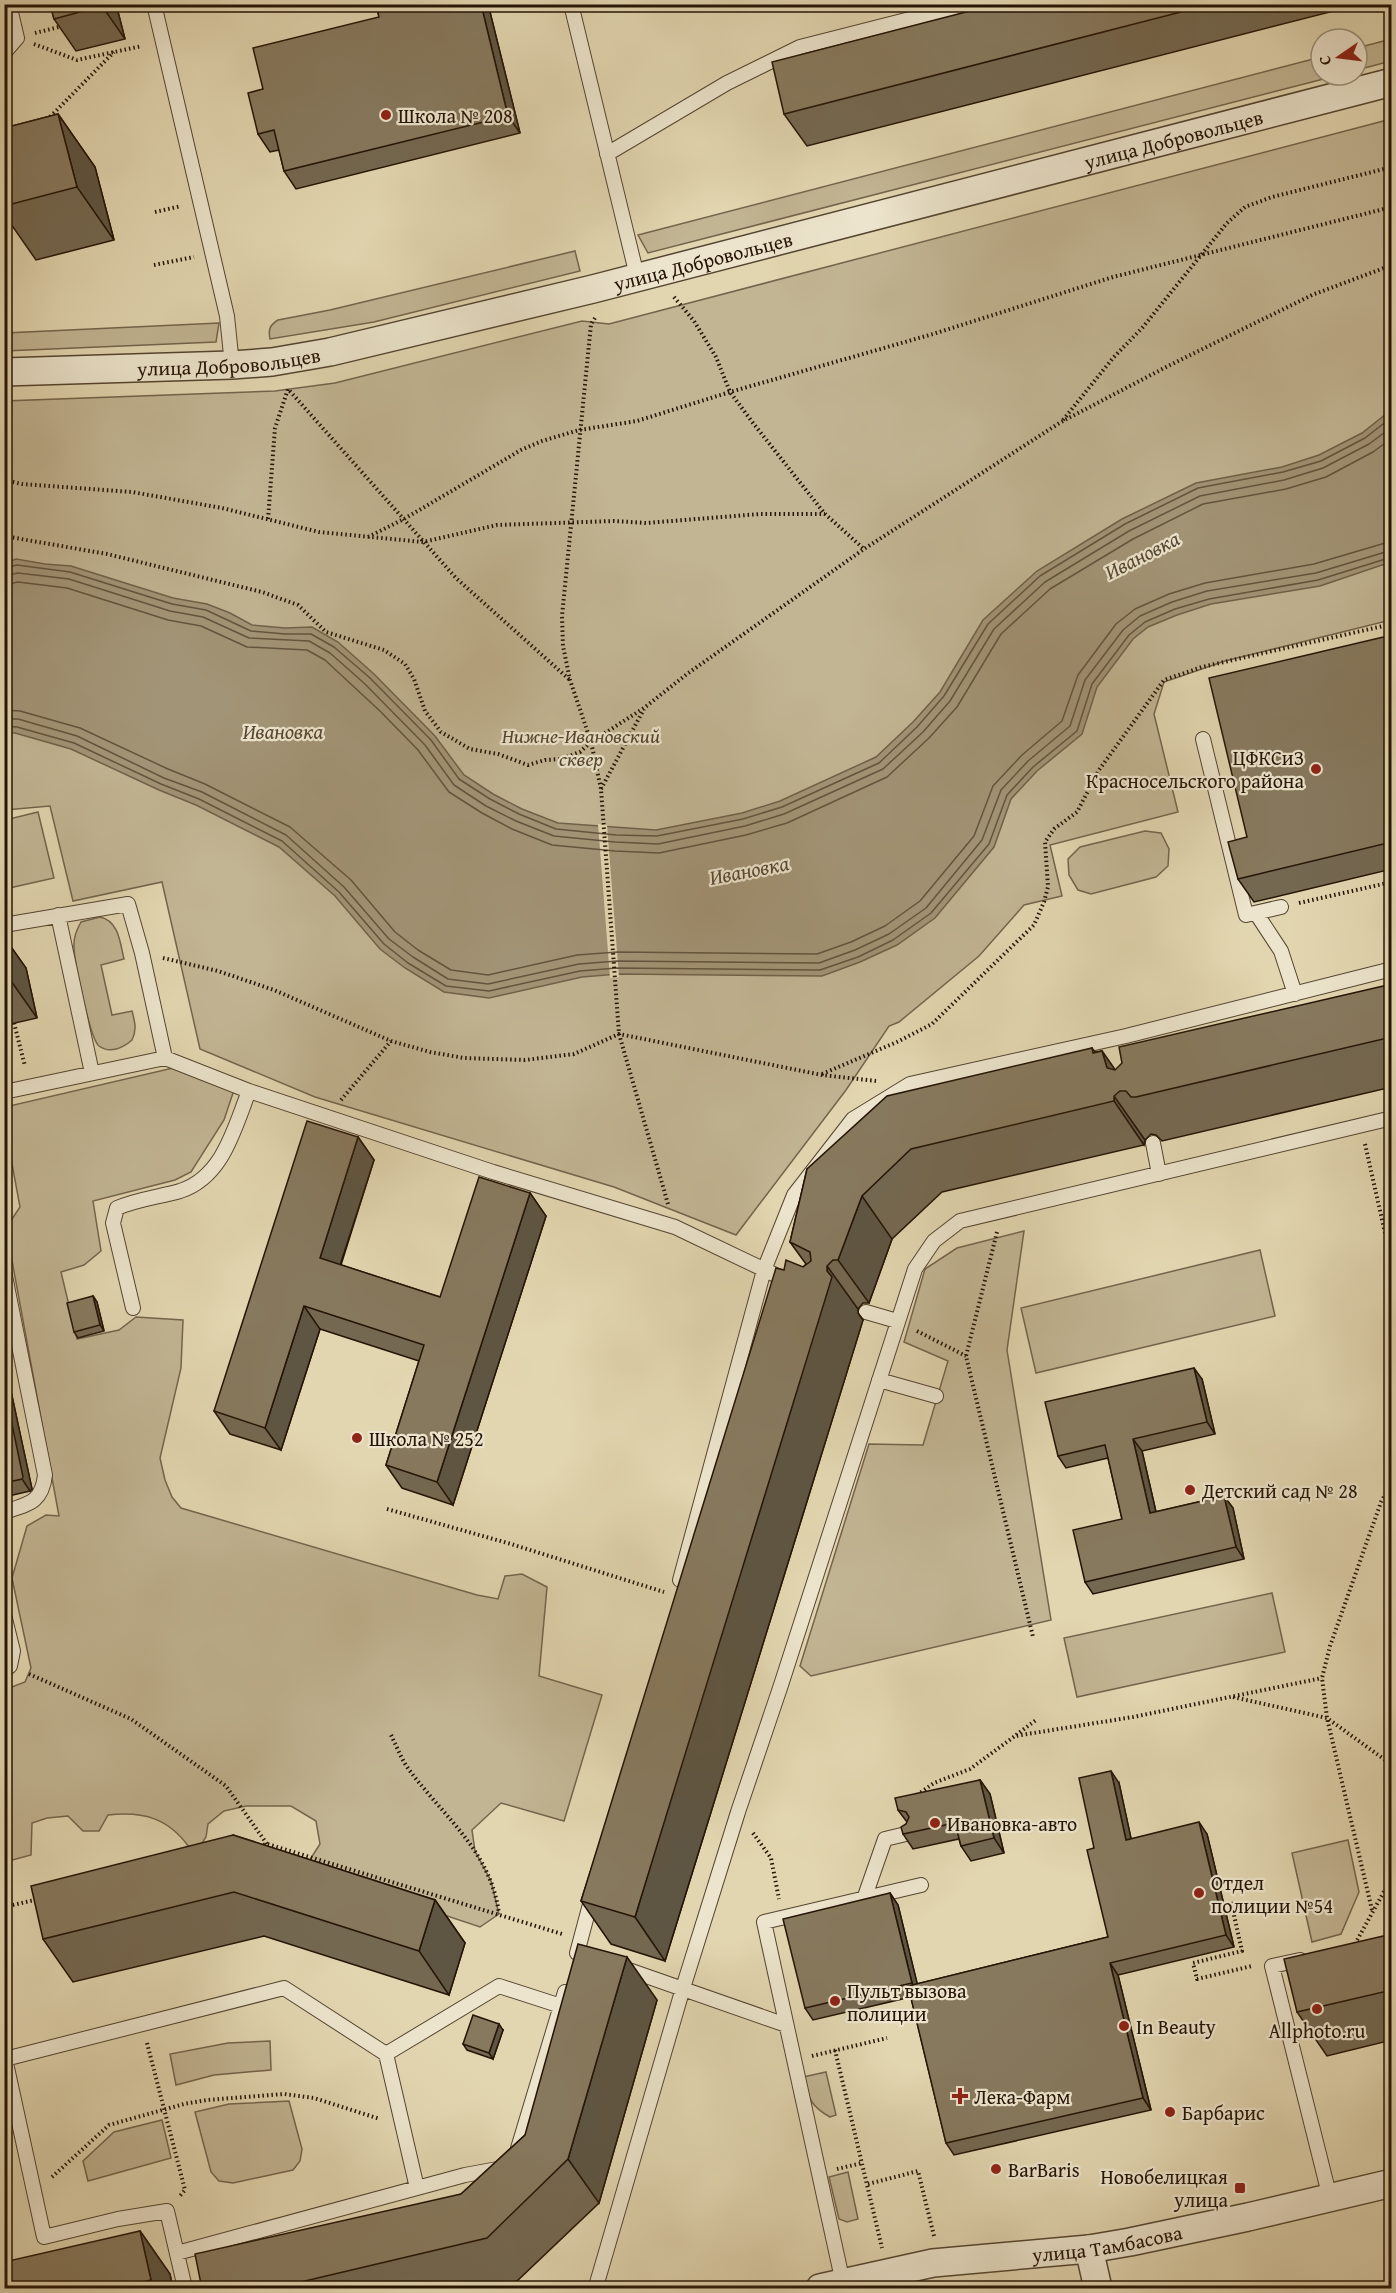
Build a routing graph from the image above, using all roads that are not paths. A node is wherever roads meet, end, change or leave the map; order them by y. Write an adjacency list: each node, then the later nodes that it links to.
1 (9, 4): 5 (lane)
2 (154, 4): 9 (lane)
3 (571, 4): 7 (lane)
4 (969, 4): 7 (lane)
5 (4, 53)
6 (1392, 82): 8 (street, улица Добровольцев)
7 (607, 154): 8 (lane)
8 (638, 276): 9 (street, улица Добровольцев)
9 (232, 365): 10 (street, улица Добровольцев)
10 (4, 372)
11 (1203, 739): 13 (lane)
12 (1281, 907): 13 (lane)
13 (1256, 913): 17 (lane)
14 (58, 915): 15 (lane); 18 (lane); 19 (lane)
15 (4, 925)
16 (1392, 969): 17 (lane)
17 (1295, 994): 25 (lane)
18 (165, 1058): 19 (lane); 20 (lane)
19 (92, 1073): 21 (lane)
20 (249, 1091): 25 (lane); 28 (lane)
21 (4, 1092)
22 (1392, 1118): 24 (lane)
23 (1153, 1143): 24 (lane)
24 (1159, 1174): 30 (lane)
25 (764, 1270): 27 (lane); 34 (lane)
26 (4, 1271): 33 (lane)
27 (803, 1288)
28 (133, 1308)
29 (866, 1312): 30 (lane)
30 (897, 1321): 31 (lane)
31 (879, 1380): 32 (lane); 43 (lane)
32 (936, 1396)
33 (4, 1512)
34 (676, 1596)
35 (4, 1615): 36 (lane)
36 (7, 1668)
37 (910, 1833): 40 (lane)
38 (596, 1882): 42 (lane)
39 (921, 1885): 40 (lane)
40 (864, 1899): 45 (lane)
41 (1353, 1948): 50 (lane)
42 (575, 1957): 43 (lane); 44 (lane)
43 (682, 1988): 45 (lane); 55 (lane)
44 (561, 2006): 46 (lane); 49 (lane)
45 (786, 2025): 53 (lane)
46 (386, 2054): 47 (lane); 49 (lane)
47 (5, 2056): 52 (lane)
48 (1392, 2183): 50 (street, улица Тамбасова)
49 (417, 2188): 52 (lane)
50 (1330, 2198): 51 (street, улица Тамбасова)
51 (1089, 2249): 53 (street, улица Тамбасова); 56 (street)
52 (177, 2253): 54 (lane)
53 (831, 2286)
54 (185, 2289)
55 (597, 2289)
56 (1098, 2289)

